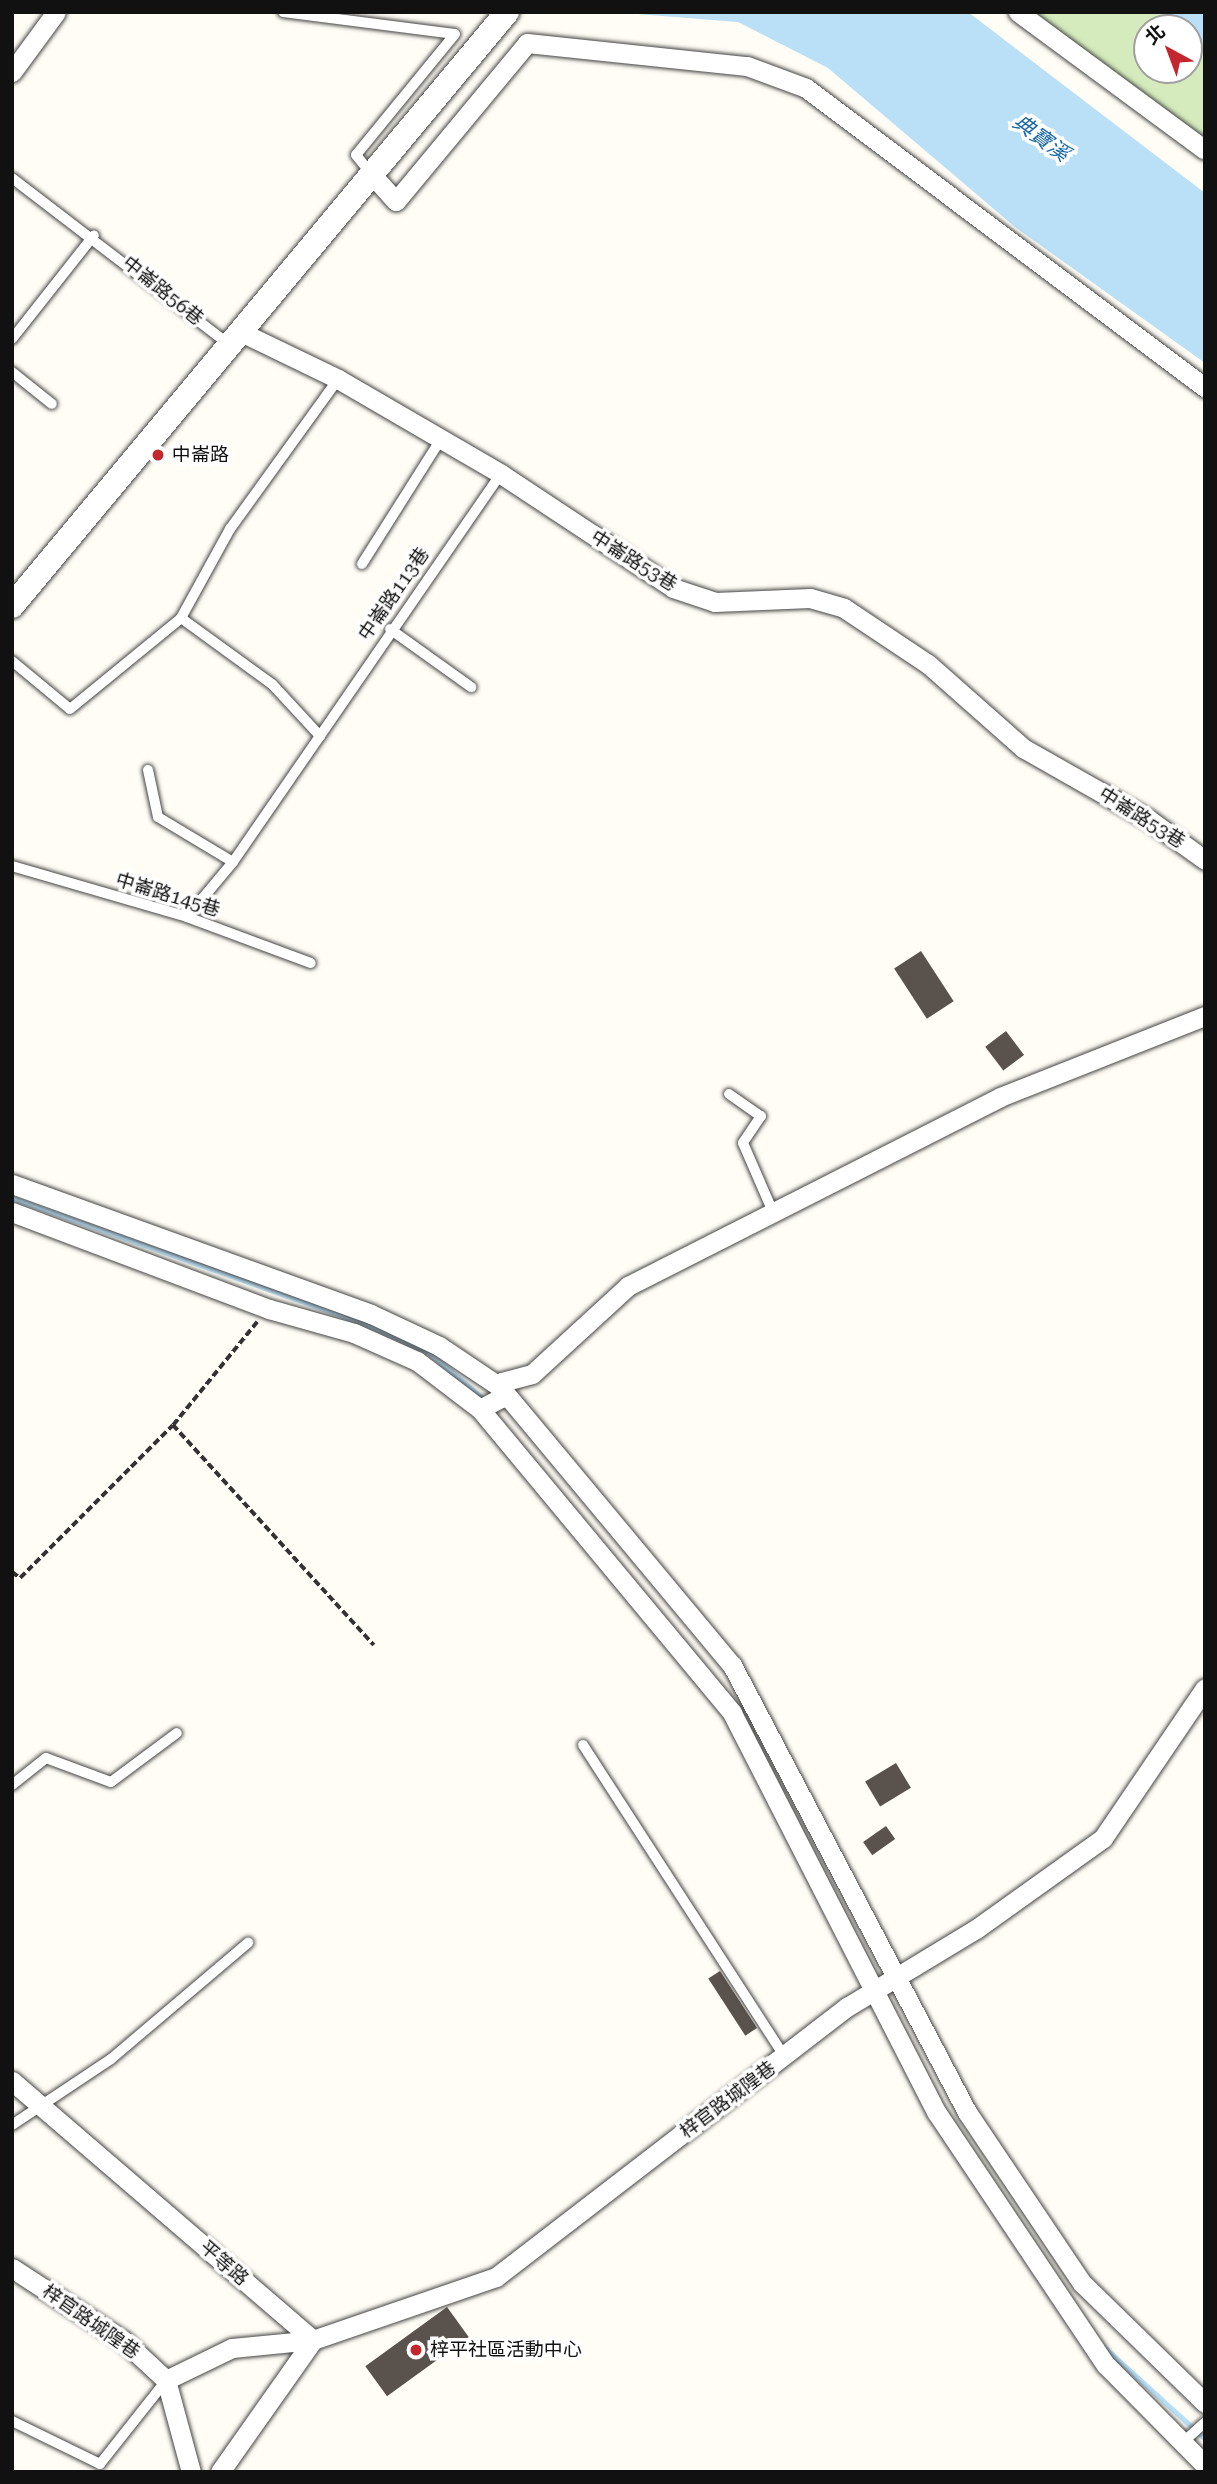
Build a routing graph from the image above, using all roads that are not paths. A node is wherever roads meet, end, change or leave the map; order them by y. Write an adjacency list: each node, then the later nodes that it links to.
1 (56, 12): 5 (street)
2 (283, 12): 8 (lane)
3 (1018, 12): 6 (street)
4 (502, 19): 8 (street)
5 (12, 72)
6 (1205, 150)
7 (12, 178): 9 (lane, 中崙路56巷)
8 (375, 178): 11 (street); 14 (street)
9 (94, 235): 10 (lane); 11 (lane, 中崙路56巷)
10 (12, 339)
11 (237, 339): 13 (street, 中崙路53巷); 19 (street)
12 (12, 372): 15 (lane)
13 (338, 379): 16 (street, 中崙路53巷); 20 (lane)
14 (1205, 388)
15 (52, 404)
16 (442, 439): 17 (street, 中崙路53巷); 18 (lane)
17 (501, 474): 21 (lane, 中崙路113巷); 26 (street, 中崙路53巷)
18 (362, 564)
19 (12, 606)
20 (181, 618): 22 (lane); 24 (lane)
21 (390, 629): 23 (lane); 24 (lane, 中崙路113巷)
22 (12, 661)
23 (471, 687)
24 (320, 736): 27 (lane, 中崙路113巷)
25 (148, 770): 27 (lane)
26 (1205, 860)
27 (233, 862): 29 (lane, 中崙路113巷)
28 (12, 866): 29 (lane, 中崙路145巷)
29 (187, 917): 30 (lane, 中崙路145巷)
30 (311, 963)
31 (1205, 1016): 36 (street)
32 (729, 1094): 36 (lane)
33 (12, 1184): 34 (street)
34 (46, 1209): 35 (street); 37 (street); 37 (street)
35 (12, 1212)
36 (773, 1212): 37 (street)
37 (492, 1401): 38 (street); 38 (street)
38 (720, 1675): 44 (street); 45 (street)
39 (1203, 1695): 44 (street, 梓官路城隍巷)
40 (177, 1733): 42 (lane)
41 (583, 1745): 46 (lane)
42 (12, 1785)
43 (248, 1943): 48 (lane)
44 (896, 1974): 45 (street, 梓官路城隍巷); 53 (street)
45 (873, 1989): 46 (street, 梓官路城隍巷); 56 (street)
46 (785, 2056): 51 (street, 梓官路城隍巷)
47 (12, 2081): 48 (street, 平等路)
48 (37, 2102): 49 (lane); 51 (street, 平等路)
49 (12, 2125)
50 (12, 2268): 52 (street, 梓官路城隍巷)
51 (313, 2340): 52 (street, 梓官路城隍巷); 59 (street)
52 (166, 2380): 54 (lane); 58 (street)
53 (1205, 2403)
54 (12, 2421)
55 (1204, 2423): 56 (lane)
56 (1181, 2444): 57 (street)
57 (1205, 2465)
58 (191, 2472)
59 (220, 2472)

